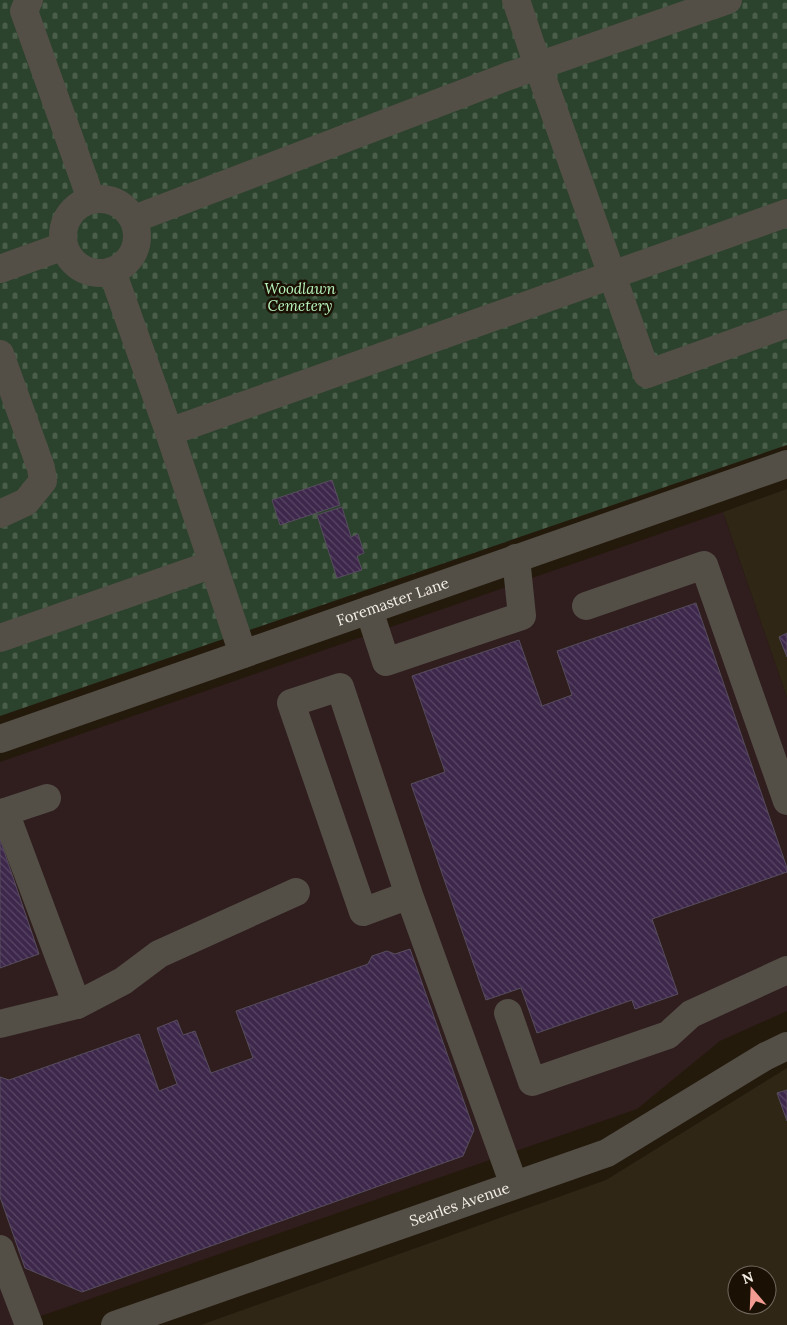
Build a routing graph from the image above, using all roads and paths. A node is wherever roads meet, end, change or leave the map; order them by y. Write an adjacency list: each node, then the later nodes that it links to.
1 (29, 0): 5 (street)
2 (516, 0): 4 (street)
3 (728, 0): 4 (street)
4 (538, 66): 7 (street); 11 (street)
5 (91, 199): 7 (street); 8 (street)
6 (787, 213): 11 (street)
7 (134, 219): 10 (street)
8 (64, 246): 9 (street); 10 (street)
9 (0, 269)
10 (112, 271): 14 (street)
11 (612, 275): 12 (street); 14 (street)
12 (787, 324)
13 (0, 354): 16 (street)
14 (169, 432): 18 (street)
15 (787, 464): 17 (street, Foremaster Lane)
16 (0, 514)
17 (516, 558): 20 (street, Foremaster Lane); 20 (street)
18 (213, 564): 21 (street); 22 (street)
19 (586, 606): 25 (street)
20 (369, 610): 22 (street, Foremaster Lane)
21 (0, 638)
22 (243, 654): 23 (street, Foremaster Lane)
23 (0, 739)
24 (47, 798): 26 (street)
25 (787, 801)
26 (2, 813): 30 (street)
27 (296, 892): 30 (street)
28 (408, 895): 28 (street); 34 (street)
29 (787, 970): 31 (street)
30 (76, 1005): 32 (street)
31 (508, 1013)
32 (0, 1024)
33 (787, 1046): 34 (street, Searles Avenue)
34 (514, 1185): 37 (street, Searles Avenue)
35 (0, 1249): 36 (street)
36 (29, 1325)
37 (115, 1325)

